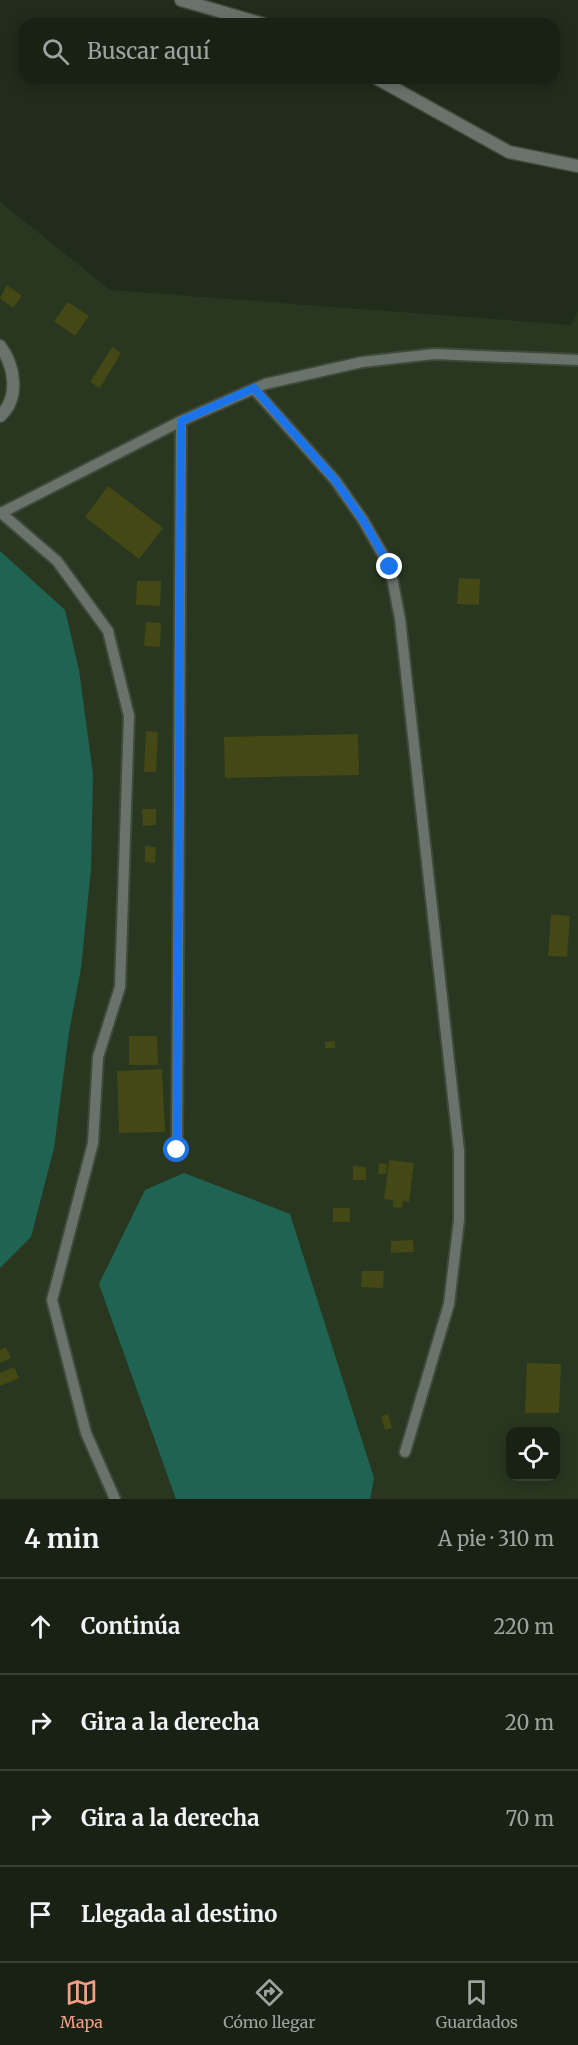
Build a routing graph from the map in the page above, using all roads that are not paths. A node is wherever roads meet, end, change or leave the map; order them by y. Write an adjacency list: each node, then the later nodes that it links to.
1 (181, 0): 2 (street)
2 (242, 18)
3 (386, 84): 4 (street)
4 (578, 166)
5 (0, 346): 8 (street)
6 (578, 360): 7 (lane)
7 (254, 388): 9 (lane); 12 (lane)
8 (0, 416)
9 (181, 421): 10 (lane); 11 (lane)
10 (1, 513): 13 (lane)
11 (177, 1150)
12 (405, 1452)
13 (115, 1499)

